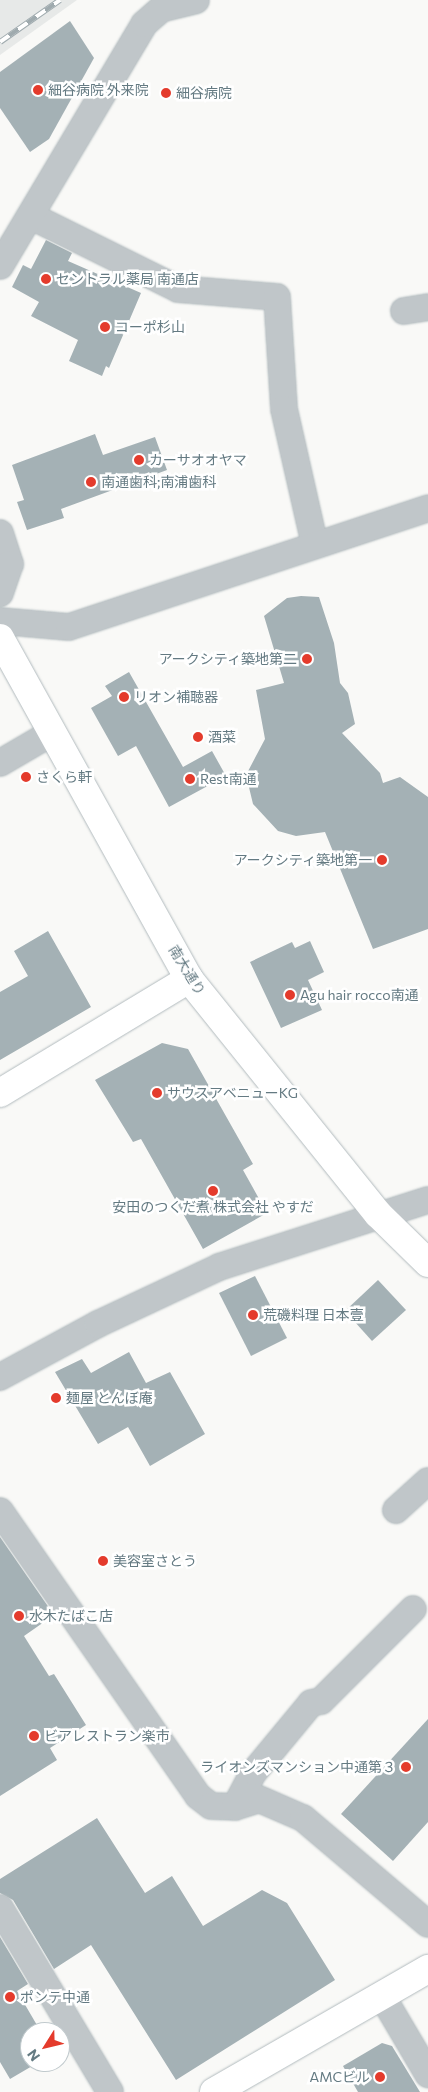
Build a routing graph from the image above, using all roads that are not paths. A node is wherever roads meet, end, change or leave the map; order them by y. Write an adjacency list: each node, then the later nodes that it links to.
1 (196, 0): 2 (street)
2 (30, 216): 3 (street); 6 (street)
3 (0, 266)
4 (428, 508): 6 (street)
5 (0, 533): 7 (street)
6 (316, 546): 8 (street)
7 (0, 593)
8 (0, 621)
9 (0, 638): 10 (street, 南大通り)
10 (53, 732): 11 (street); 12 (street, 南大通り)
11 (0, 763)
12 (190, 979): 13 (street); 15 (street, 南大通り)
13 (0, 1093)
14 (428, 1200): 15 (street)
15 (378, 1214): 16 (street, 南大通り); 17 (street)
16 (428, 1264)
17 (0, 1377)
18 (428, 1481): 19 (street)
19 (396, 1510)
20 (0, 1511): 22 (street)
21 (413, 1609): 22 (street)
22 (235, 1807): 24 (street)
23 (4, 1922): 28 (street)
24 (428, 1924)
25 (428, 1968): 26 (street)
26 (382, 1996): 27 (street); 29 (street)
27 (428, 2074)
28 (110, 2092)
29 (214, 2092)

